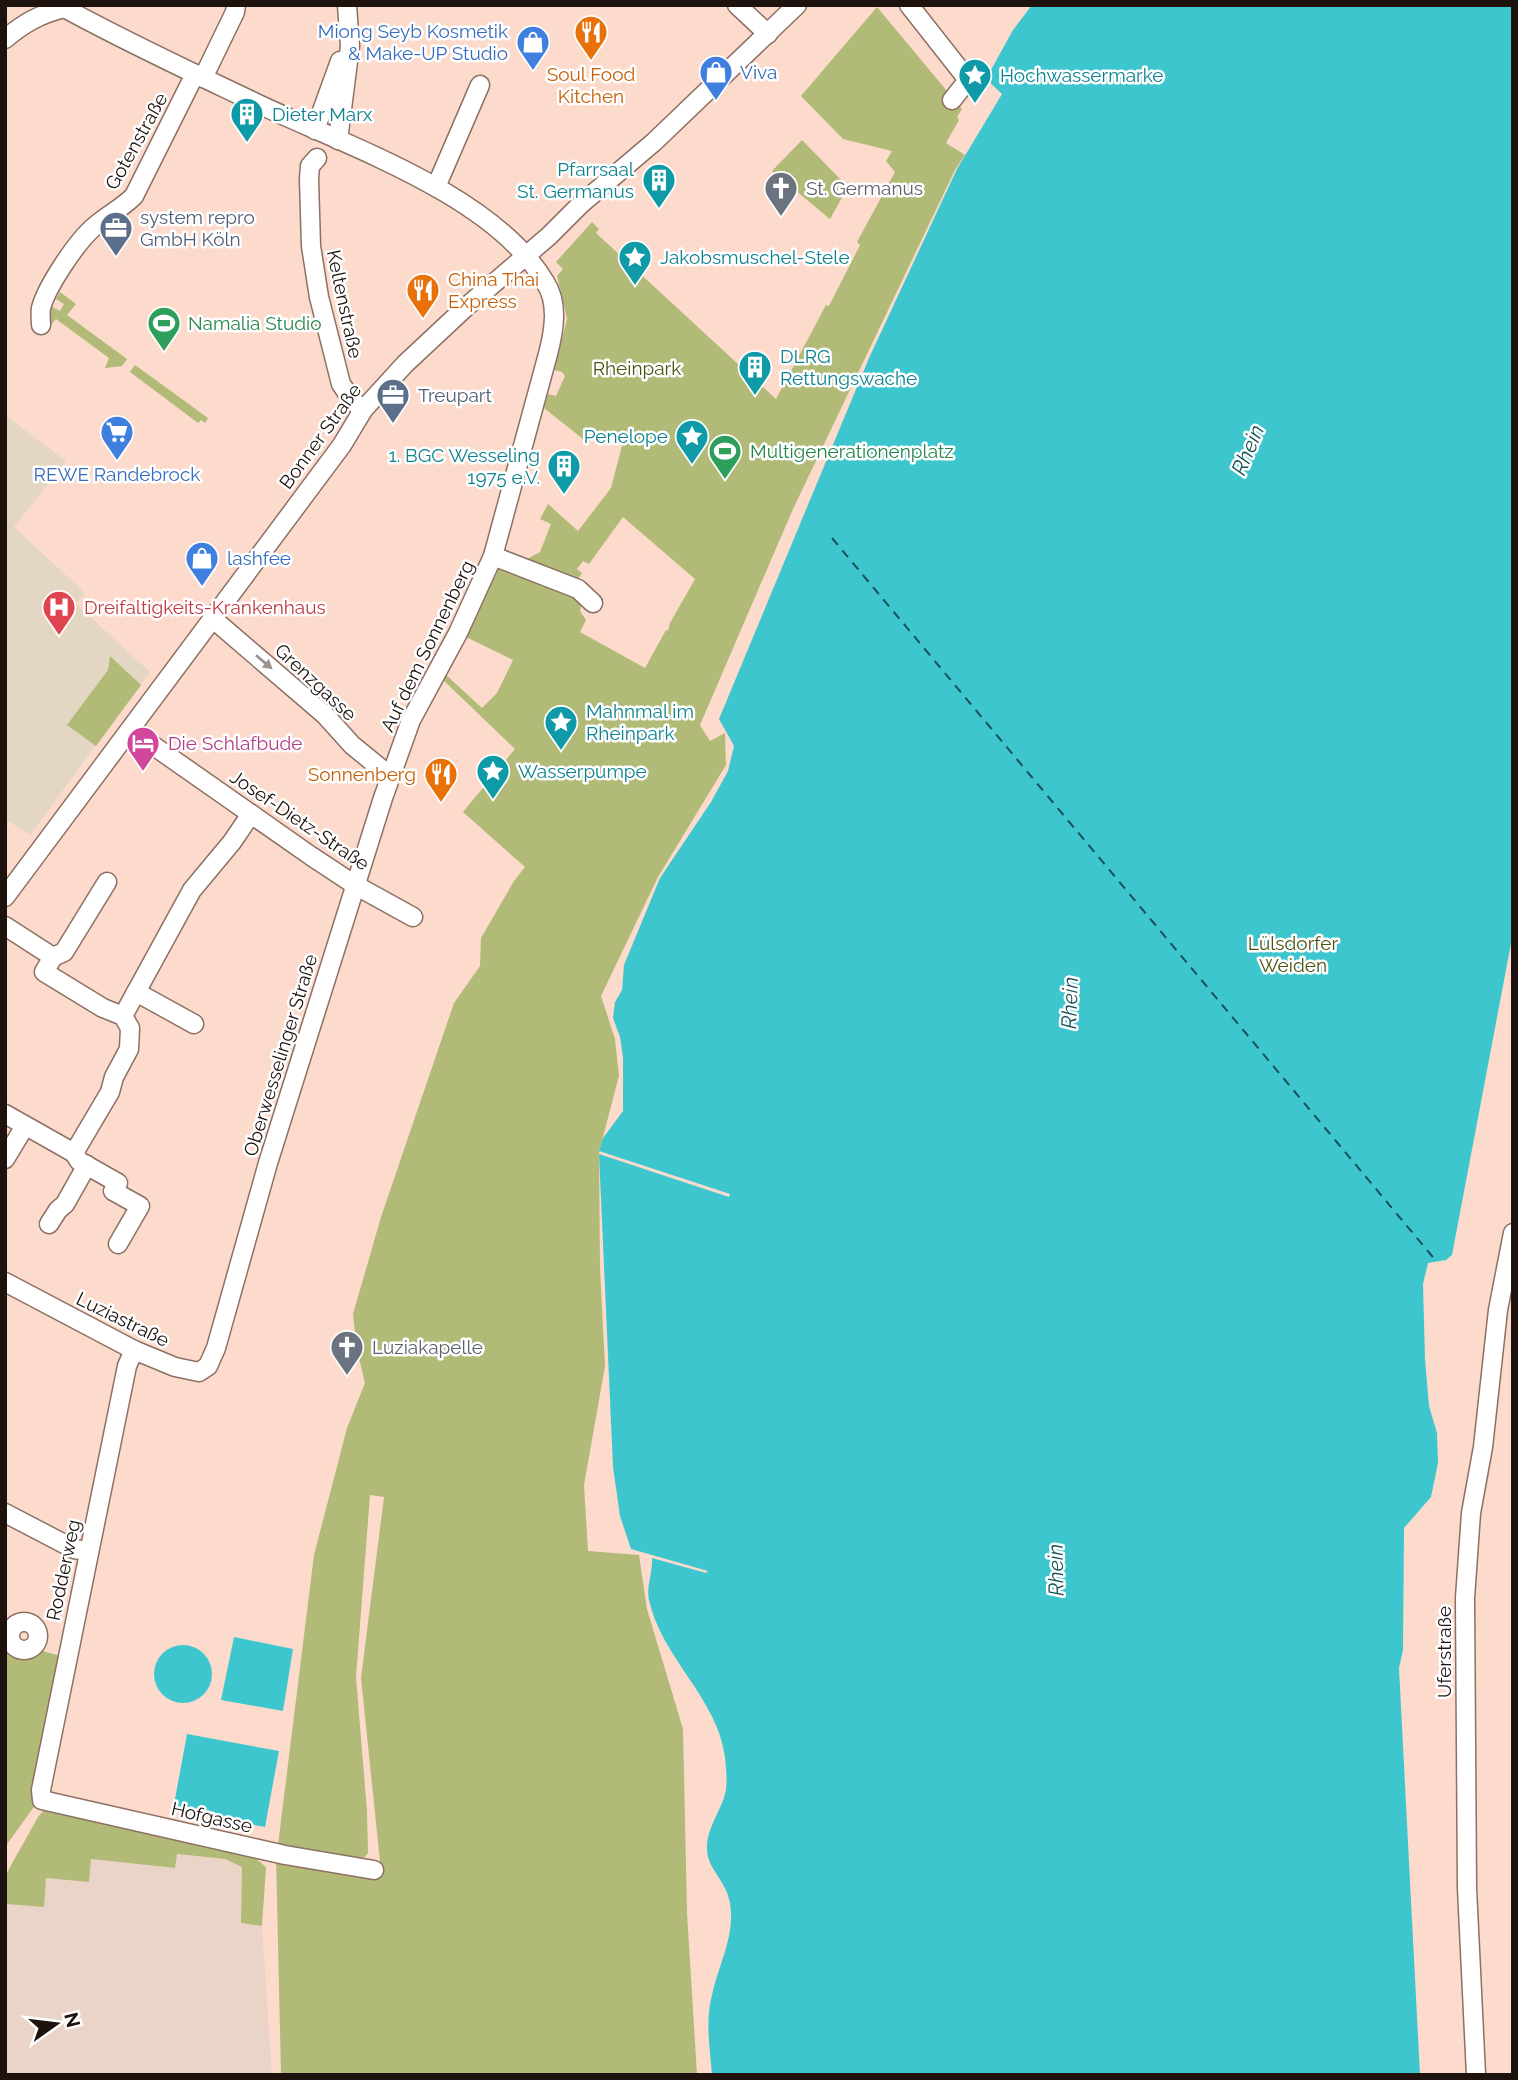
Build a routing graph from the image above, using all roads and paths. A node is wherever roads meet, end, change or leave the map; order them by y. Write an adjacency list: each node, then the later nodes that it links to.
1 (236, 5): 10 (street, Gotenstraße)
2 (347, 5): 7 (street)
3 (737, 5): 8 (street)
4 (797, 5): 8 (street, Bonner Straße)
5 (909, 5): 12 (street)
6 (61, 7): 9 (street); 10 (street, Auf dem Sonnenberg)
7 (349, 25): 13 (street); 14 (street)
8 (768, 34): 17 (street, Bonner Straße)
9 (5, 39)
10 (199, 76): 13 (street, Auf dem Sonnenberg); 18 (street, Gotenstraße)
11 (481, 85): 16 (street)
12 (952, 100)
13 (315, 130): 14 (street, Auf dem Sonnenberg)
14 (338, 140): 16 (street, Auf dem Sonnenberg)
15 (317, 158): 19 (street, Keltenstraße)
16 (436, 187): 17 (street, Auf dem Sonnenberg)
17 (525, 255): 19 (street, Bonner Straße); 20 (street, Auf dem Sonnenberg)
18 (41, 325)
19 (363, 410): 22 (street, Bonner Straße)
20 (493, 556): 21 (street); 24 (street, Auf dem Sonnenberg)
21 (593, 603)
22 (212, 618): 23 (street, Bonner Straße); 24 (street, Grenzgasse, one-way to 24)
23 (131, 730): 25 (street, Josef-Dietz-Straße); 28 (street, Bonner Straße)
24 (390, 776): 27 (street, Oberwesselinger Straße)
25 (251, 814): 27 (street, Josef-Dietz-Straße); 32 (street)
26 (107, 883): 31 (street)
27 (355, 885): 29 (street, Josef-Dietz-Straße); 43 (street, Oberwesselinger Straße)
28 (5, 897)
29 (413, 917)
30 (5, 926): 31 (street)
31 (53, 957): 33 (street)
32 (136, 992): 33 (street); 34 (street)
33 (123, 1016): 38 (street)
34 (194, 1024)
35 (5, 1114): 36 (street)
36 (24, 1126): 37 (street); 38 (street)
37 (5, 1159)
38 (80, 1159): 39 (street); 41 (street)
39 (49, 1223)
40 (1513, 1233): 49 (street, Uferstraße)
41 (118, 1244)
42 (5, 1282): 44 (street, Luziastraße)
43 (216, 1348): 44 (street, Luziastraße)
44 (134, 1350): 46 (street, Rodderweg)
45 (5, 1513): 46 (street)
46 (88, 1551): 47 (street, Rodderweg)
47 (42, 1800): 48 (street, Hofgasse)
48 (374, 1870)
49 (1476, 2075)

